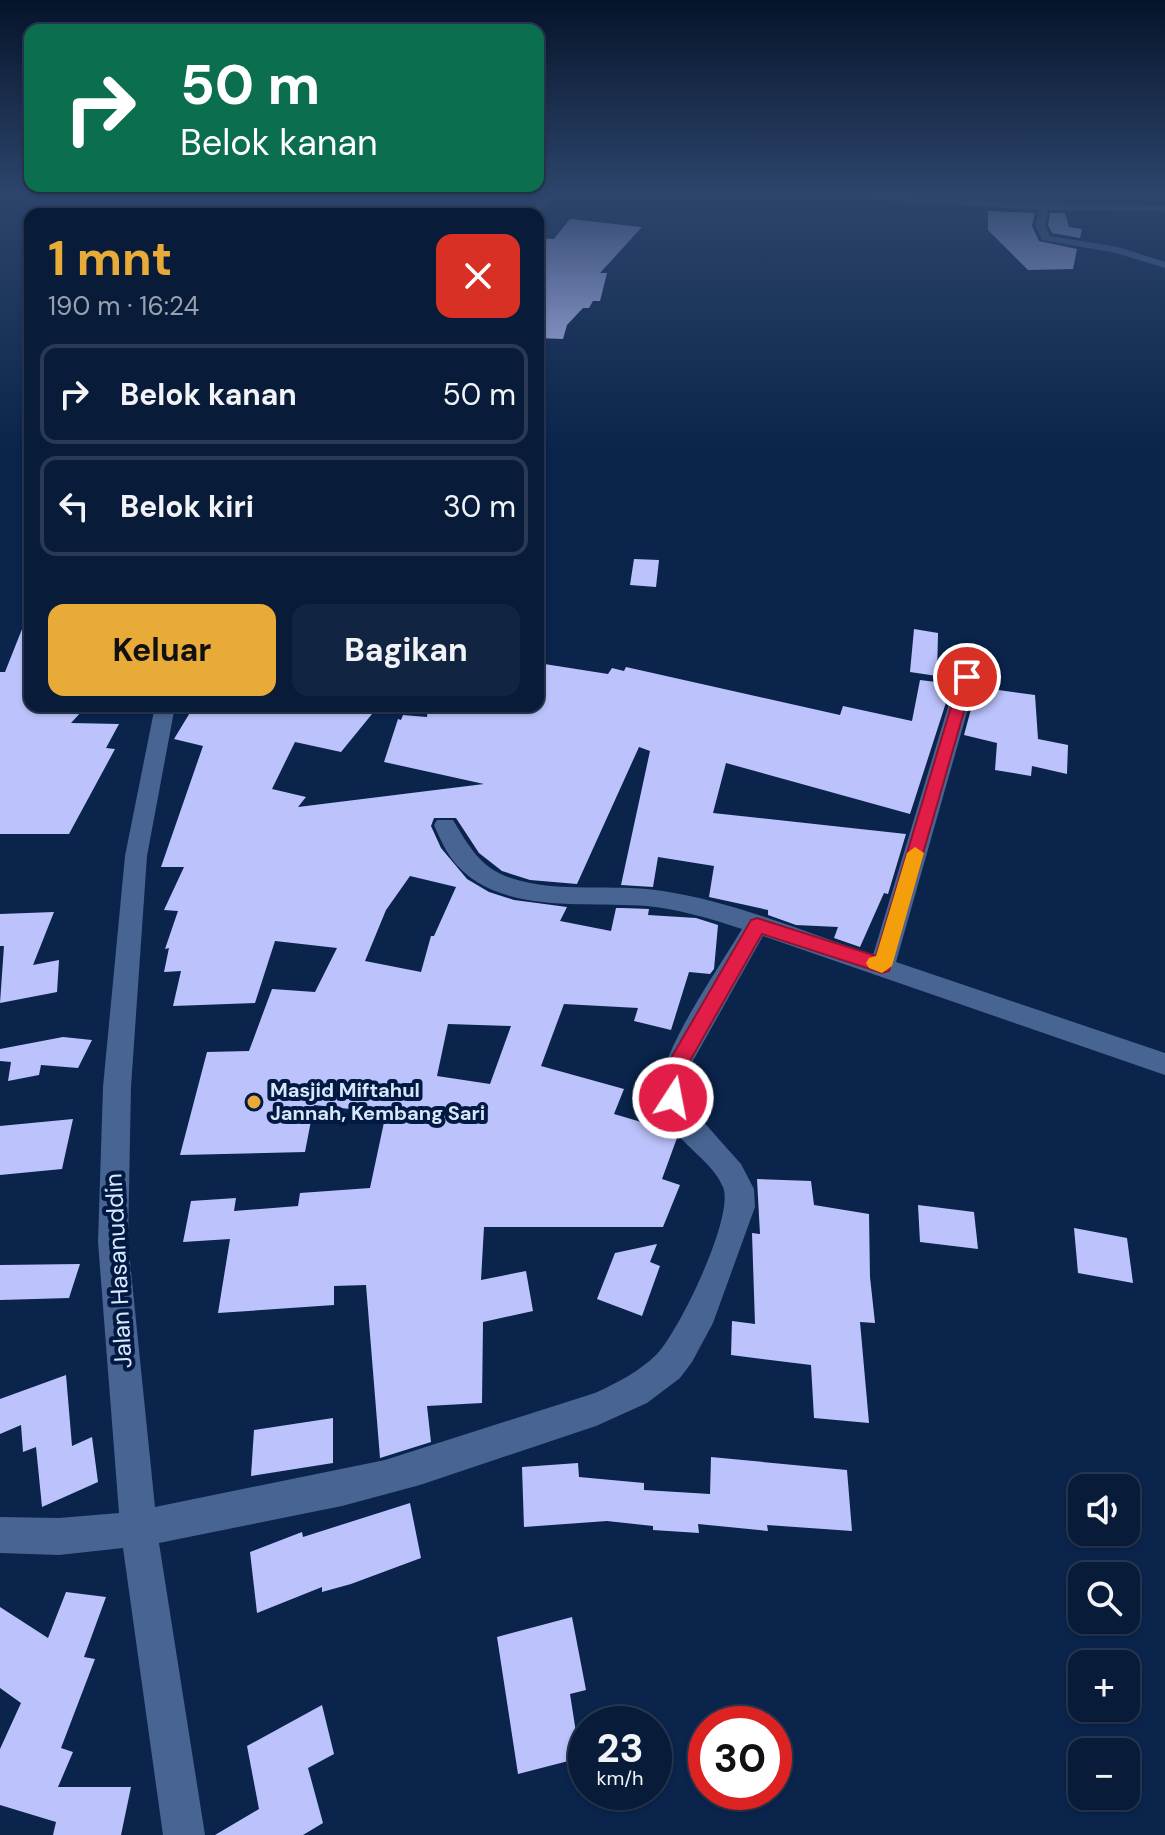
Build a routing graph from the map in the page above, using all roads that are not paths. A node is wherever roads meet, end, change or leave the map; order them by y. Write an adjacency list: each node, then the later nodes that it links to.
1 (967, 677): 5 (street)
2 (164, 712): 7 (street, Jalan Hasanuddin)
3 (445, 825): 4 (street)
4 (757, 925): 5 (street); 7 (street)
5 (882, 966): 6 (street)
6 (1165, 1064)
7 (139, 1529): 8 (street); 9 (street, Jalan Hasanuddin)
8 (0, 1535)
9 (184, 1835)

